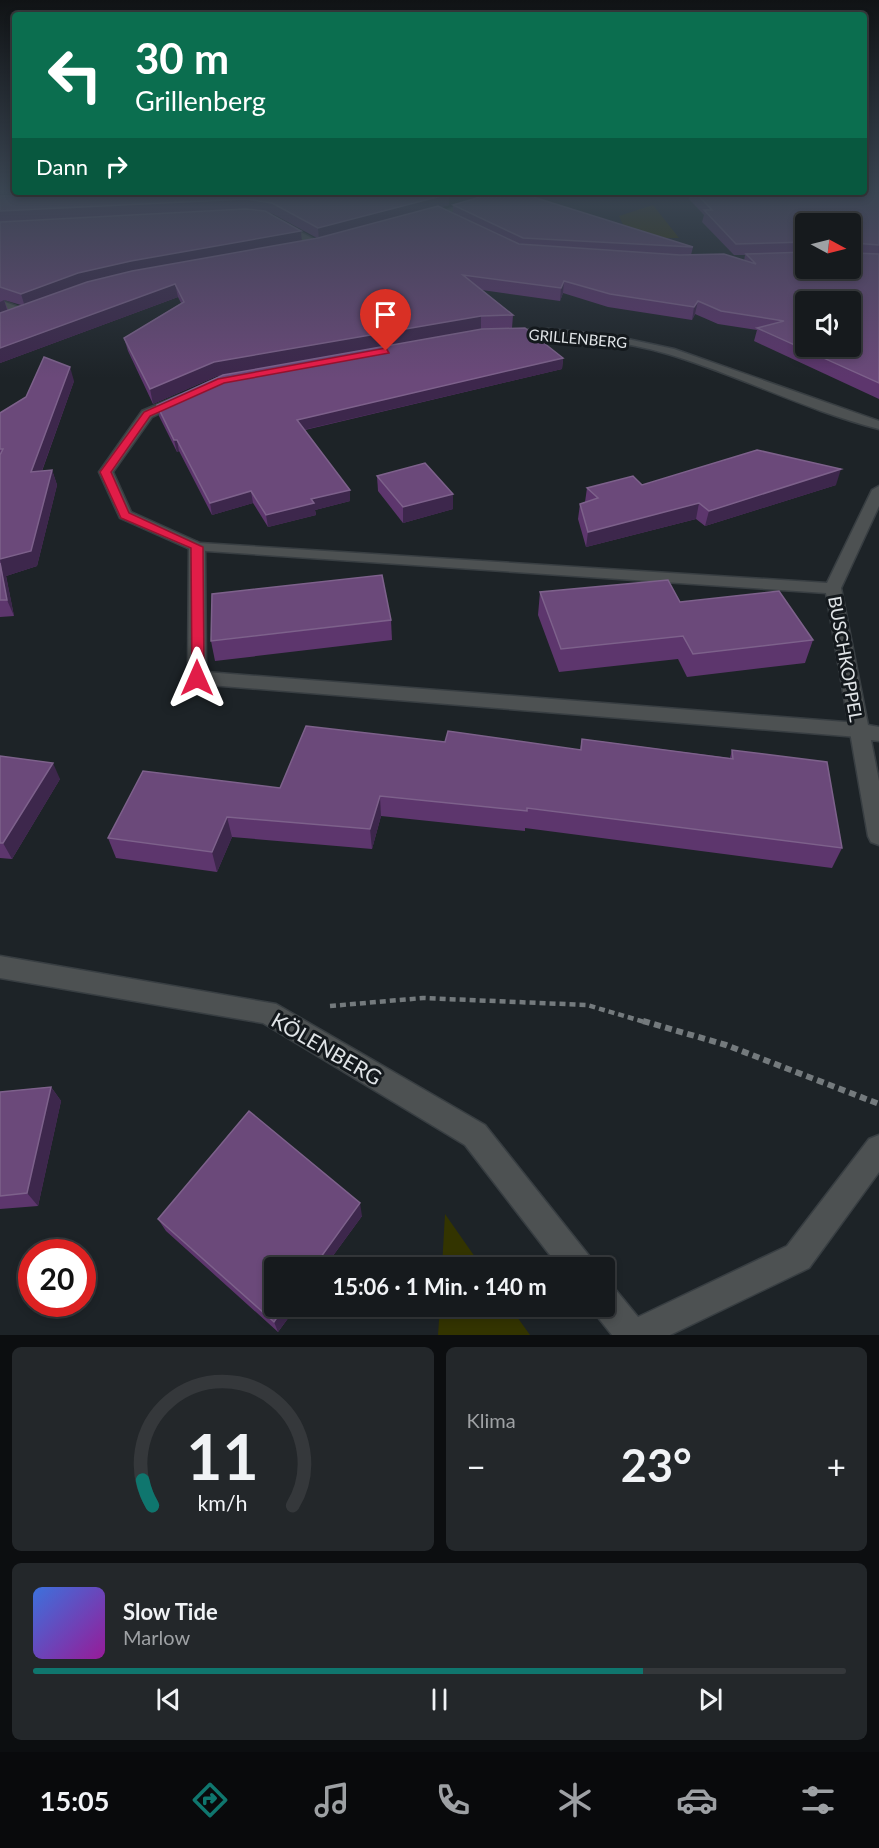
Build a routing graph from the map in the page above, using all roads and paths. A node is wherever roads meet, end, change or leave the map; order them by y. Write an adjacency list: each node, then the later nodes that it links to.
1 (0, 303): 2 (street)
2 (8, 319)
3 (492, 333): 5 (street, GRILLENBERG)
4 (189, 395): 7 (street)
5 (879, 425)
6 (879, 490): 8 (street, BUSCHKOPPEL)
7 (197, 547): 8 (street); 9 (street)
8 (833, 588): 9 (street, BUSCHKOPPEL)
9 (858, 730): 10 (street); 11 (street, BUSCHKOPPEL)
10 (879, 734)
11 (879, 836)
12 (0, 967): 13 (street, KÖLENBERG)
13 (267, 1012): 14 (path); 16 (street, KÖLENBERG)
14 (879, 1104)
15 (879, 1149): 18 (street)
16 (570, 1257)
17 (615, 1313): 18 (street)
18 (634, 1335)

